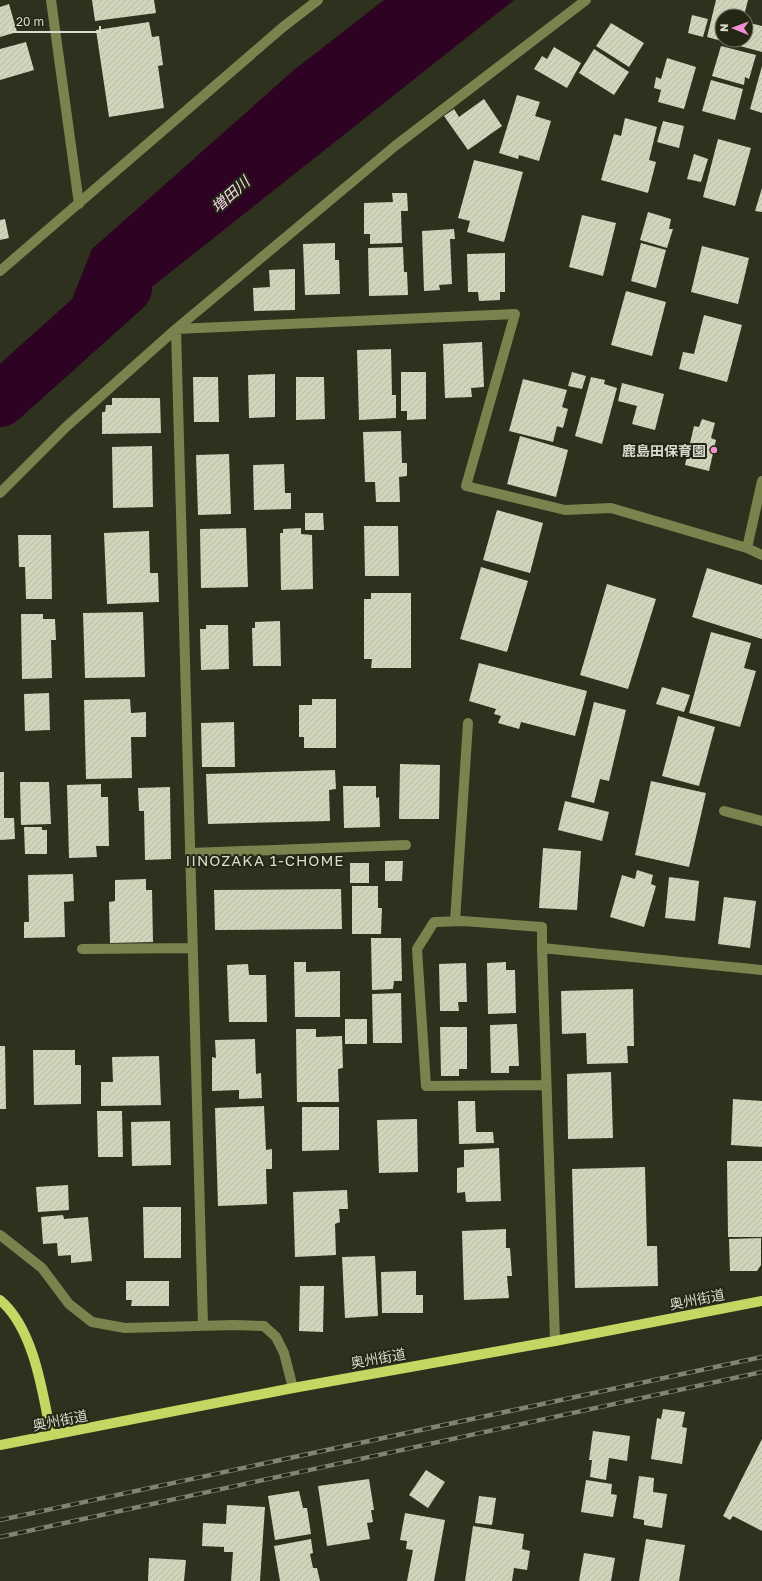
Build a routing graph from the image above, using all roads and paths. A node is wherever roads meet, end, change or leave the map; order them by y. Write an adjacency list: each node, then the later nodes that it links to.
1 (52, 0): 4 (street)
2 (318, 0): 4 (street)
3 (586, 0): 6 (street)
4 (79, 204): 5 (street)
5 (0, 271)
6 (176, 329): 8 (street); 9 (street); 15 (street)
7 (762, 481): 9 (street)
8 (0, 493)
9 (747, 548): 10 (street)
10 (762, 555)
11 (468, 723): 16 (street)
12 (724, 811): 13 (street)
13 (762, 821)
14 (406, 845): 15 (street)
15 (190, 853): 17 (street)
16 (455, 921): 18 (street); 21 (street)
17 (192, 948): 19 (street); 25 (street)
18 (542, 948): 20 (street); 21 (street)
19 (82, 949)
20 (762, 970)
21 (546, 1085): 26 (street)
22 (0, 1235): 25 (street)
23 (0, 1300): 28 (main road)
24 (762, 1300): 26 (main road, 奥州街道)
25 (203, 1325): 27 (street)
26 (555, 1341): 27 (main road, 奥州街道)
27 (293, 1388): 28 (main road, 奥州街道)
28 (51, 1436): 29 (main road, 奥州街道)
29 (0, 1445)

